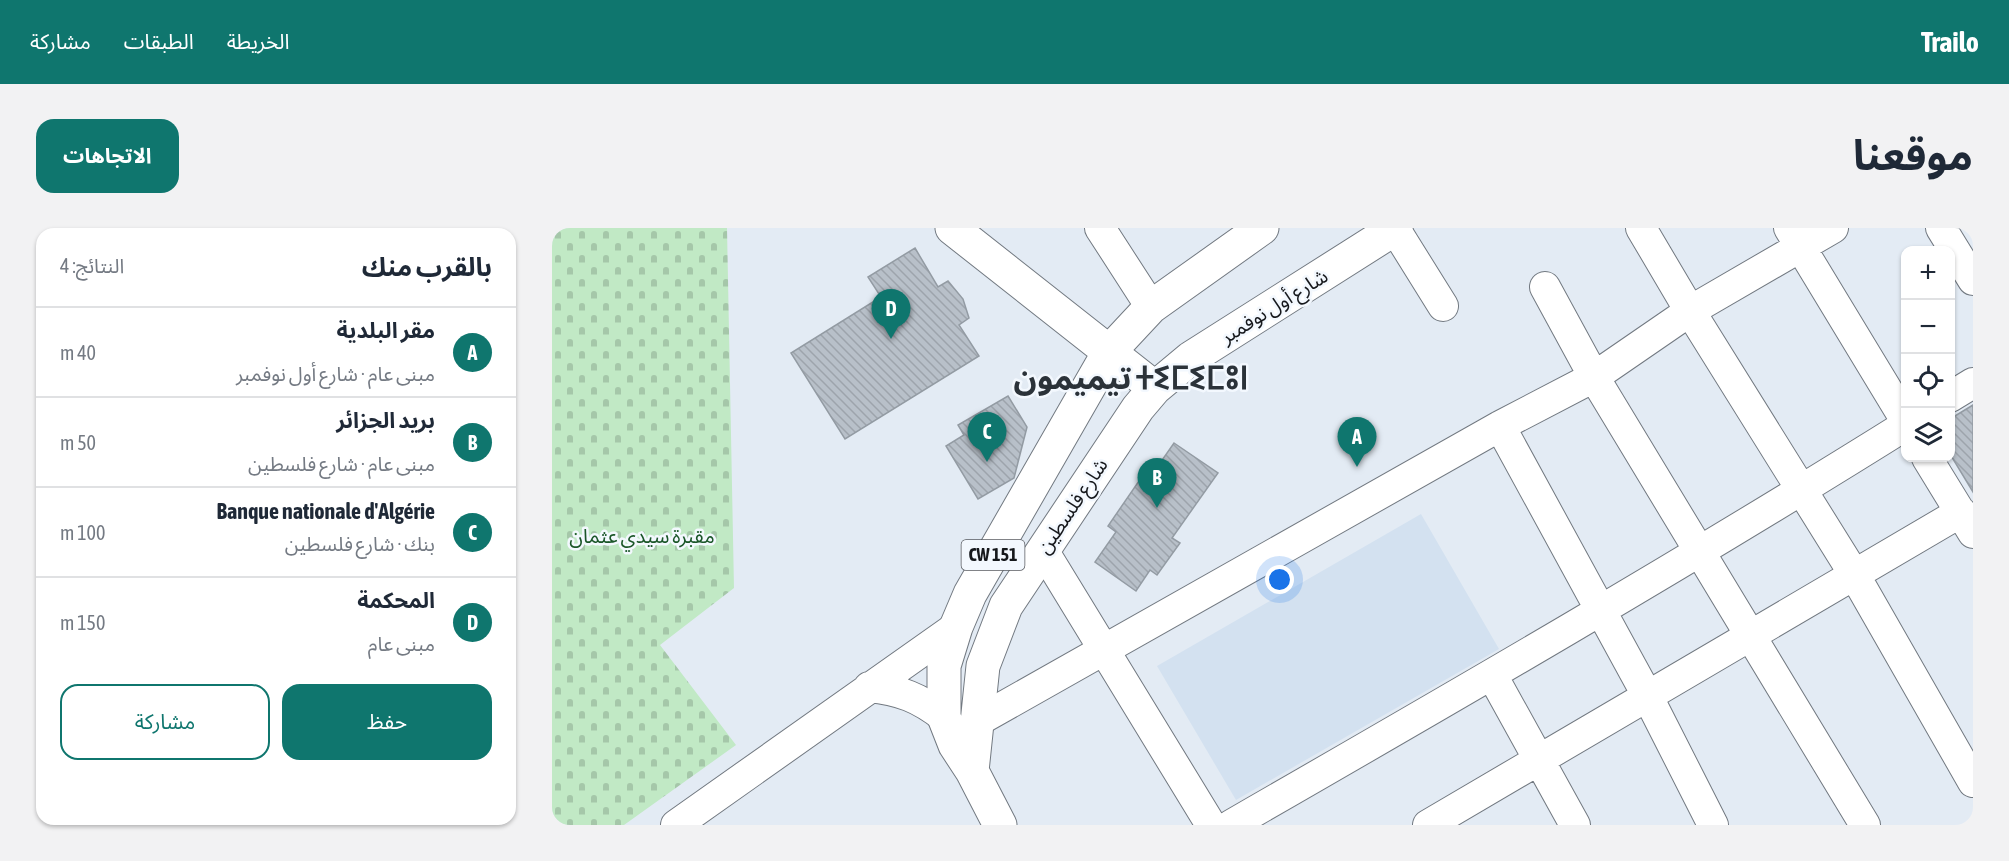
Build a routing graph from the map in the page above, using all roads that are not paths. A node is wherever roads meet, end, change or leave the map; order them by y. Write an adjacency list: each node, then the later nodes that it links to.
1 (952, 228): 14 (main road)
2 (1100, 228): 12 (street)
3 (1262, 228): 12 (main road, CW 151)
4 (1641, 228): 13 (street)
5 (1833, 228): 8 (street)
6 (1941, 228): 9 (street)
7 (1384, 232): 11 (street); 17 (main road, شارع أول نوفمبر / CW 151)
8 (1795, 237): 13 (street); 19 (street)
9 (1973, 280)
10 (1545, 287): 15 (street)
11 (1443, 306)
12 (1151, 307): 14 (main road, CW 151)
13 (1690, 311): 15 (street); 23 (street)
14 (1109, 352): 17 (main road); 29 (main road, شارع فلسطين / CW 151)
15 (1594, 377): 20 (street); 26 (street)
16 (1973, 383): 18 (street)
17 (1155, 388): 25 (main road, شارع فلسطين / CW 151)
18 (1955, 394)
19 (1901, 416)
20 (1500, 426): 28 (street); 32 (street)
21 (1901, 426): 23 (street)
22 (1930, 462): 24 (street)
23 (1802, 490): 26 (street); 27 (street)
24 (1967, 523): 27 (street)
25 (1043, 550): 31 (main road, شارع فلسطين / CW 151); 32 (street)
26 (1700, 550): 28 (street); 30 (street)
27 (1854, 574): 30 (street); 40 (street)
28 (1600, 610): 33 (street); 35 (street)
29 (956, 627): 31 (main road); 34 (street); 36 (main road, شارع فلسطين / CW 151)
30 (1751, 634): 35 (street); 48 (street)
31 (994, 638): 37 (main road, شارع فلسطين / CW 151)
32 (1103, 649): 37 (street); 43 (street)
33 (1492, 675): 38 (street); 44 (street)
34 (869, 687): 36 (street); 41 (street)
35 (1648, 697): 38 (street); 47 (street)
36 (944, 717): 39 (main road, شارع فلسطين / CW 151)
37 (976, 722): 39 (main road, شارع فلسطين / CW 151)
38 (1540, 759): 45 (street); 46 (street)
39 (972, 771): 42 (main road, شارع فلسطين / CW 151)
40 (1973, 782)
41 (676, 825)
42 (1000, 825)
43 (1211, 825)
44 (1231, 825)
45 (1428, 825)
46 (1575, 825)
47 (1713, 825)
48 (1865, 825)

